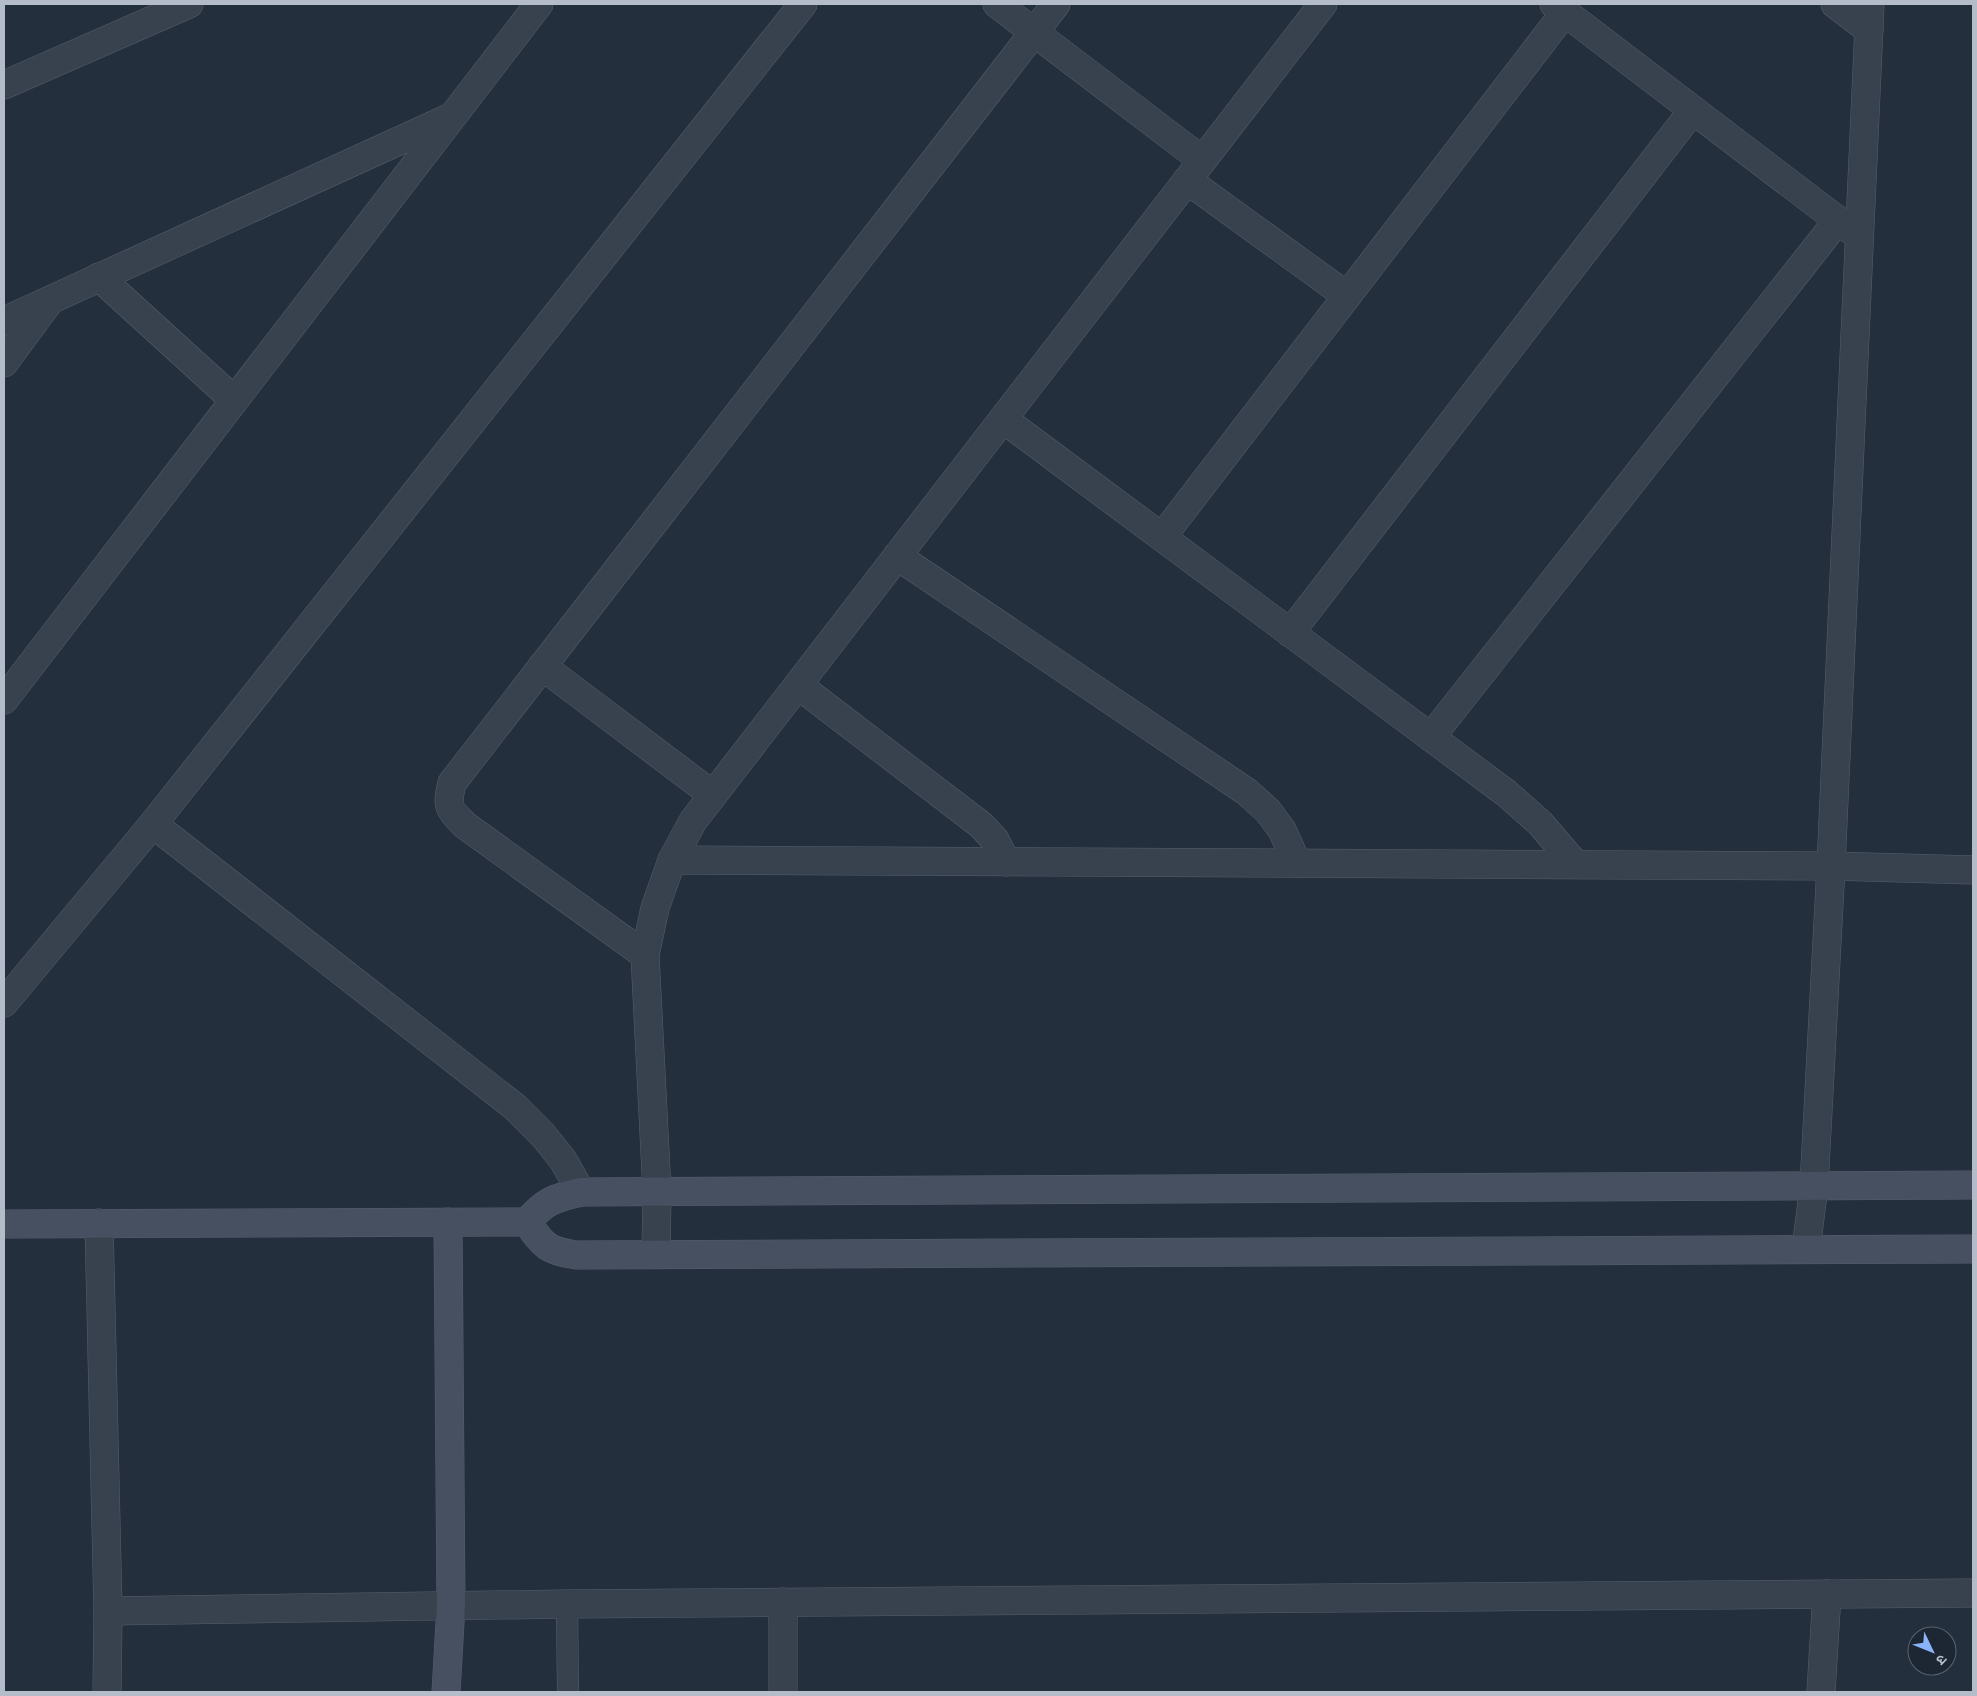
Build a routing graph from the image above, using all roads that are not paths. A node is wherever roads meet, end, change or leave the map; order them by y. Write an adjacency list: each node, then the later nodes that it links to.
1 (189, 4): 12 (street)
2 (539, 4): 14 (street)
3 (803, 4): 32 (street)
4 (996, 4): 11 (street)
5 (1056, 4): 11 (street)
6 (1323, 4): 15 (street)
7 (1835, 4): 10 (street)
8 (1870, 4): 10 (street)
9 (1560, 8): 13 (street); 18 (street)
10 (1869, 30): 16 (street)
11 (1034, 33): 15 (street); 27 (street)
12 (4, 85)
13 (1693, 110): 16 (street); 26 (street)
14 (452, 116): 17 (street); 22 (street)
15 (1195, 170): 18 (street); 23 (street)
16 (1848, 228): 30 (street); 37 (street)
17 (100, 277): 19 (street); 22 (street)
18 (1347, 296): 24 (street)
19 (51, 299): 20 (street); 21 (street)
20 (4, 321)
21 (4, 363)
22 (234, 400): 29 (street)
23 (1003, 419): 24 (street); 25 (street)
24 (1162, 537): 26 (street)
25 (897, 556): 28 (street); 35 (street)
26 (1290, 632): 30 (street)
27 (542, 666): 31 (street); 39 (street)
28 (798, 685): 31 (street); 34 (street)
29 (4, 700)
30 (1431, 737): 36 (street)
31 (713, 795): 33 (street)
32 (153, 824): 40 (street); 43 (street)
33 (672, 860): 34 (street); 39 (street)
34 (1006, 862): 35 (street)
35 (1297, 863): 36 (street)
36 (1575, 864): 37 (street)
37 (1831, 866): 38 (street); 41 (street)
38 (1973, 870)
39 (645, 955): 44 (street)
40 (4, 1004)
41 (1814, 1186): 42 (main road); 44 (main road); 49 (street)
42 (1973, 1186)
43 (581, 1192): 44 (main road); 46 (main road)
44 (657, 1192): 51 (street)
45 (448, 1222): 46 (main road); 47 (main road); 56 (main road)
46 (527, 1222): 51 (main road)
47 (99, 1223): 48 (main road); 57 (street)
48 (4, 1224)
49 (1806, 1249): 50 (main road); 51 (main road)
50 (1973, 1249)
51 (656, 1254)
52 (1973, 1593): 53 (street)
53 (1827, 1594): 54 (street); 62 (street)
54 (784, 1602): 55 (street); 61 (street)
55 (567, 1604): 56 (street); 60 (lane)
56 (451, 1605): 57 (street); 59 (main road)
57 (108, 1611): 58 (street)
58 (107, 1692)
59 (446, 1692)
60 (568, 1692)
61 (783, 1692)
62 (1821, 1692)

